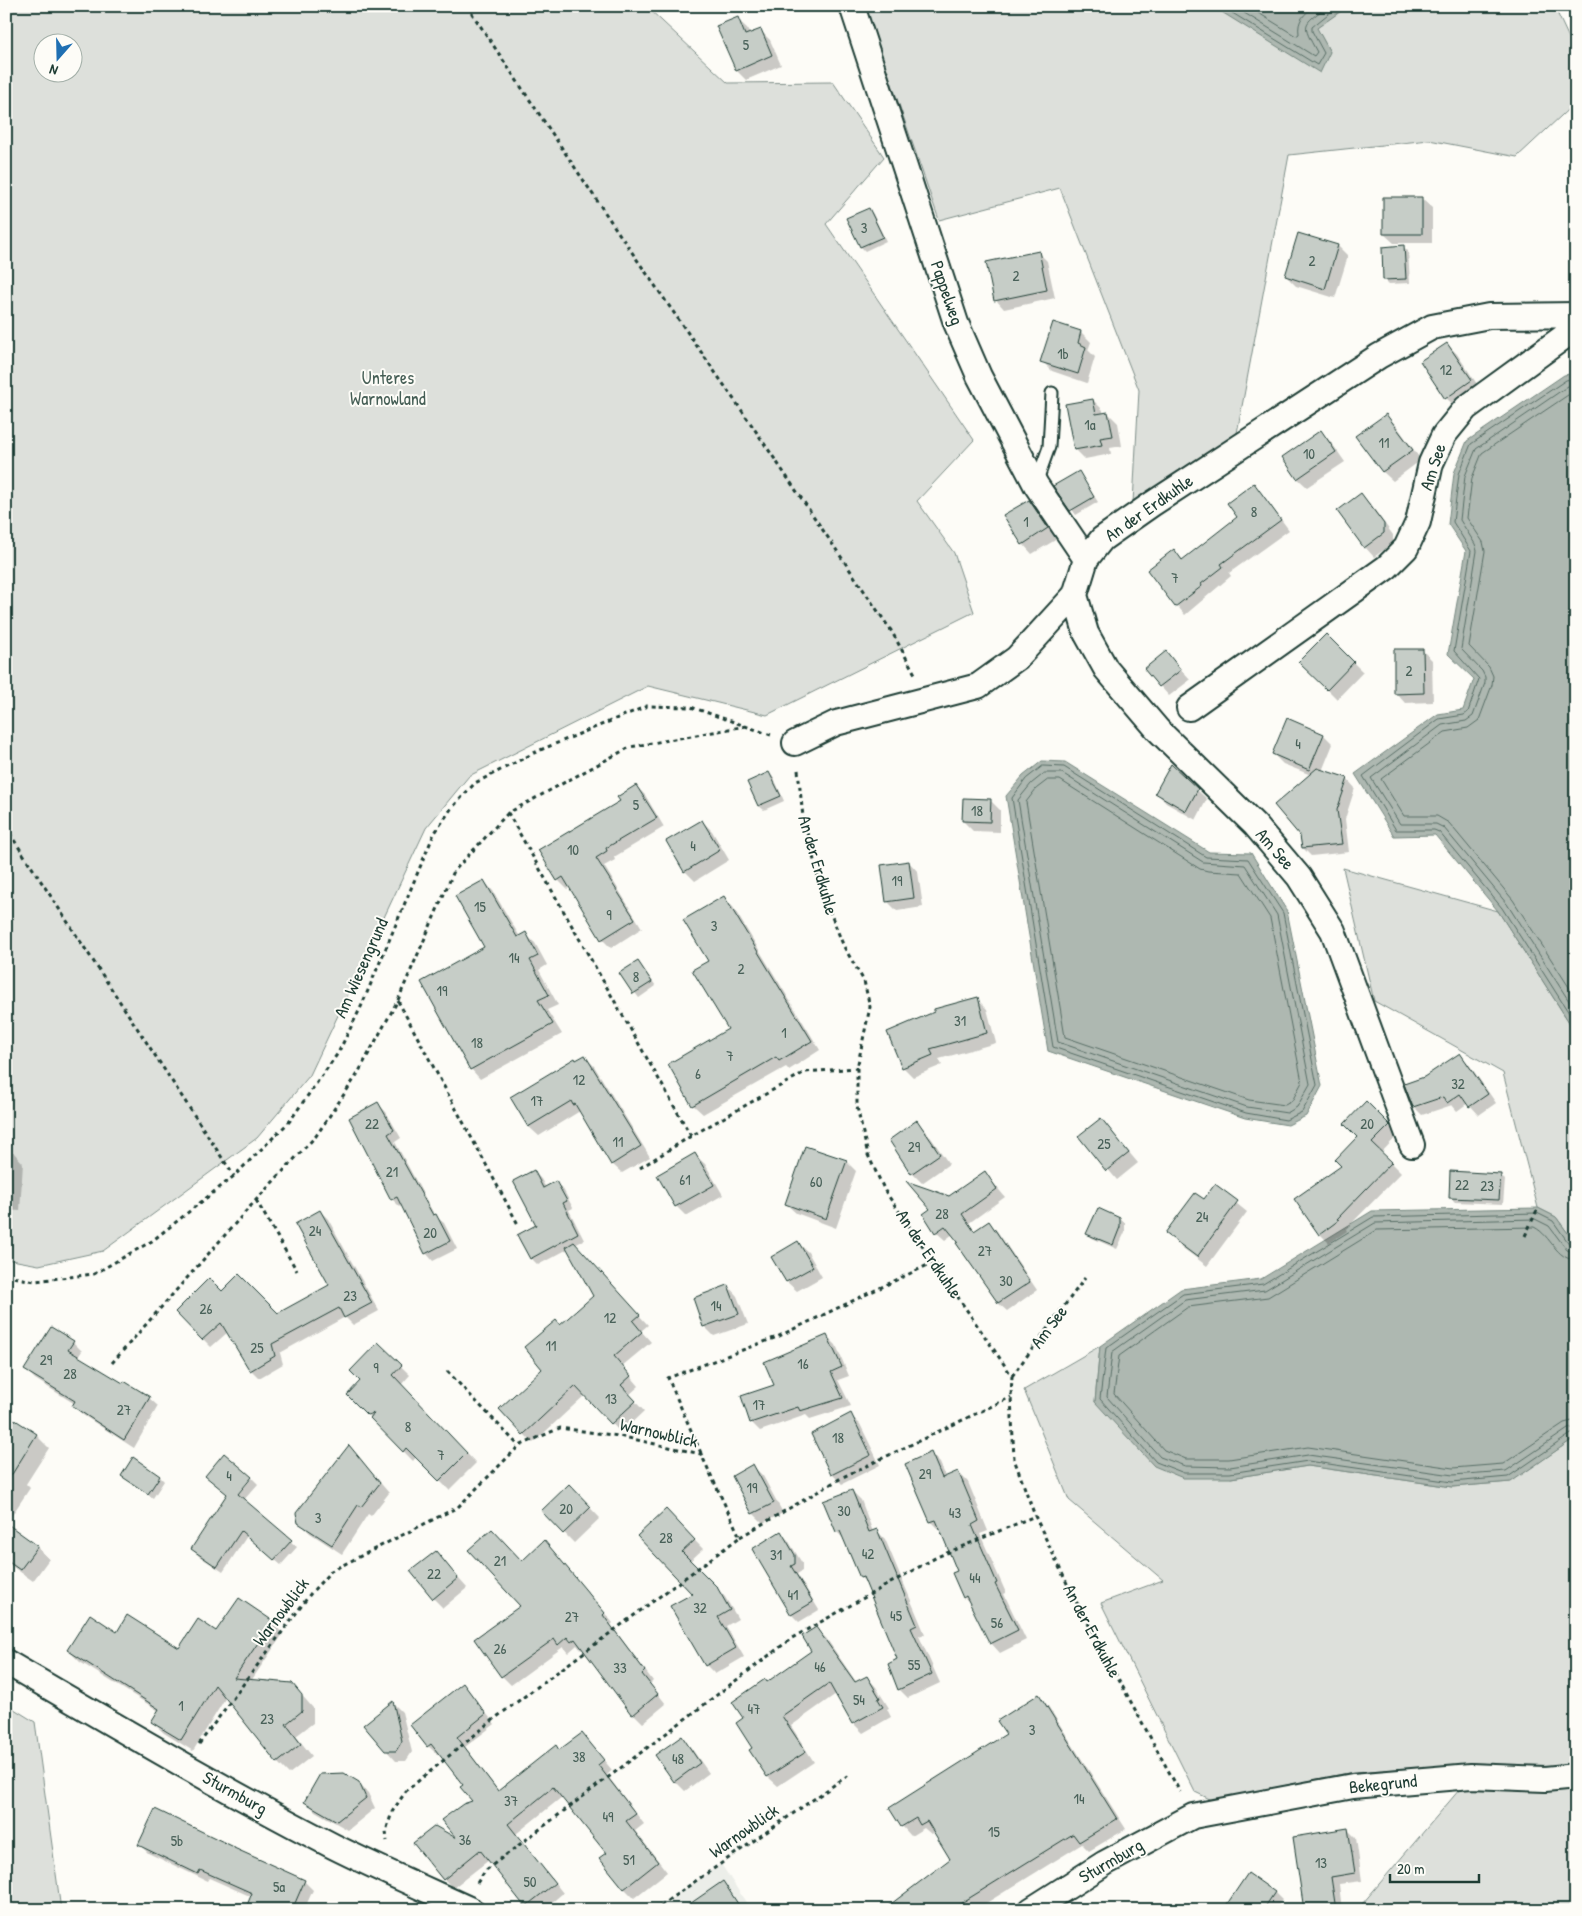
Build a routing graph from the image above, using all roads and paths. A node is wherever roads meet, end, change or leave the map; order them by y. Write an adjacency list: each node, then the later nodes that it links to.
1 (467, 6): 9 (path)
2 (852, 6): 6 (street, Pappelweg)
3 (1576, 315): 7 (street, An der Erdkuhle)
4 (1576, 328): 10 (street, Am See)
5 (1052, 393): 6 (lane)
6 (1036, 485): 7 (street, Pappelweg)
7 (1086, 559): 8 (street, An der Erdkuhle)
8 (1075, 595): 9 (street, An der Erdkuhle); 18 (street, Am See)
9 (928, 699): 12 (street, An der Erdkuhle)
10 (1189, 708)
11 (747, 726): 12 (path, Am Wiesengrund); 13 (path); 20 (path, Am Wiesengrund)
12 (795, 744): 16 (path, An der Erdkuhle)
13 (508, 813): 15 (path); 17 (path)
14 (6, 826): 20 (path)
15 (398, 1000): 21 (path); 23 (path)
16 (857, 1068): 17 (path); 25 (path, An der Erdkuhle)
17 (692, 1136): 19 (path)
18 (1412, 1145)
19 (640, 1168)
20 (234, 1176): 27 (path, Am Wiesengrund)
21 (256, 1200): 26 (path); 29 (path)
22 (1538, 1208): 24 (path)
23 (519, 1226)
24 (1526, 1236)
25 (934, 1262): 31 (path, An der Erdkuhle); 34 (path)
26 (298, 1271)
27 (6, 1276)
28 (1085, 1278): 31 (path, Am See)
29 (112, 1363)
30 (447, 1371): 33 (path)
31 (1012, 1376): 32 (path, An der Erdkuhle)
32 (1010, 1397): 35 (path, An der Erdkuhle); 36 (path)
33 (520, 1446): 34 (path, Warnowblick); 38 (path, Warnowblick)
34 (701, 1454): 36 (path, Warnowblick)
35 (1035, 1516): 41 (path, An der Erdkuhle); 43 (path)
36 (740, 1537): 42 (path)
37 (6, 1662): 38 (street, Sturmburg)
38 (184, 1765): 42 (street, Sturmburg)
39 (850, 1774): 44 (path, Warnowblick)
40 (1576, 1776): 41 (street, Bekegrund)
41 (1193, 1816): 45 (street, Sturmburg)
42 (391, 1875): 43 (street, Sturmburg)
43 (466, 1908)
44 (654, 1910)
45 (1031, 1910)

